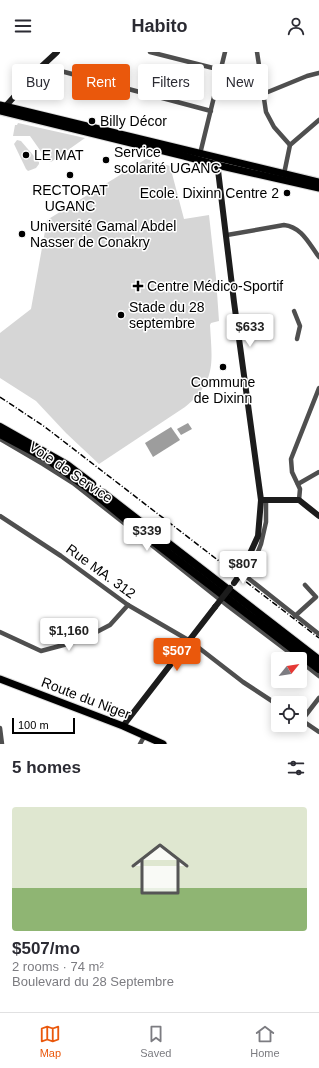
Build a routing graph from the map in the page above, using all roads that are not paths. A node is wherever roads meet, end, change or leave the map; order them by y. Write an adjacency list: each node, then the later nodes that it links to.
1 (57, 52): 5 (main road)
2 (150, 52): 8 (street)
3 (225, 52): 6 (street)
4 (257, 52): 7 (street)
5 (44, 64)
6 (222, 64)
7 (259, 64)
8 (212, 68)
9 (64, 72): 16 (street)
10 (319, 73): 11 (street)
11 (268, 92)
12 (12, 97): 15 (main road)
13 (214, 100): 16 (street)
14 (264, 100): 18 (street)
15 (1, 109): 19 (main road)
16 (211, 111): 19 (street)
17 (319, 120): 18 (street)
18 (290, 145): 21 (street)
19 (200, 157): 20 (main road)
20 (217, 162): 21 (main road); 23 (main road); 24 (main road)
21 (284, 174): 22 (main road)
22 (319, 182)
23 (319, 188)
24 (226, 235): 25 (street); 35 (main road)
25 (319, 257)
26 (294, 311): 27 (street)
27 (297, 339)
28 (319, 388): 34 (street)
29 (0, 427): 32 (highway)
30 (0, 434): 49 (highway)
31 (0, 439): 46 (street, Voie de Service)
32 (67, 465): 40 (highway); 47 (highway)
33 (319, 472): 34 (street)
34 (298, 484): 36 (street)
35 (264, 500): 36 (main road); 40 (main road, bridge); 42 (street)
36 (298, 500): 37 (main road)
37 (318, 515)
38 (0, 516): 41 (street, Rue MA. 312)
39 (305, 585): 42 (street)
40 (232, 586): 45 (main road, bridge); 47 (highway)
41 (128, 605): 43 (street); 45 (street, Rue MA. 312)
42 (296, 616): 44 (street)
43 (0, 632)
44 (319, 634)
45 (190, 641): 53 (street, Rue MA. 312); 56 (main road)
46 (288, 652)
47 (319, 658)
48 (307, 666): 50 (street, Voie de Service)
49 (319, 669)
50 (319, 676)
51 (0, 680): 56 (main road, Route du Niger)
52 (319, 698): 54 (street)
53 (271, 700)
54 (307, 712)
55 (307, 723): 58 (street)
56 (123, 726): 59 (main road, Route du Niger)
57 (0, 728): 60 (street)
58 (319, 732)
59 (145, 735): 61 (street); 62 (main road, Route du Niger)
60 (2, 744)
61 (140, 744)
62 (162, 744)

